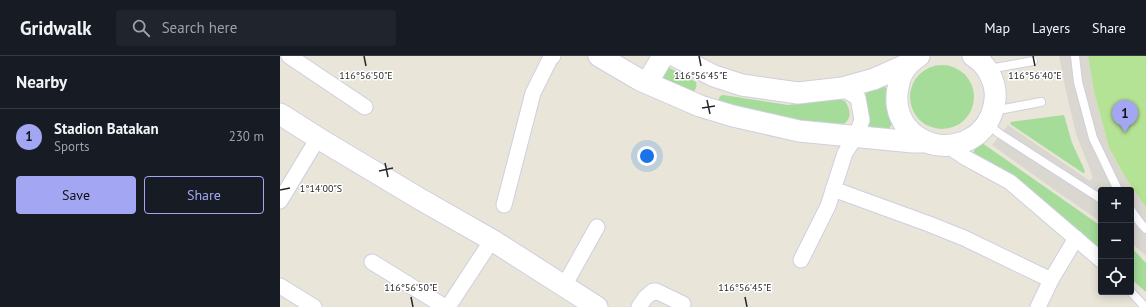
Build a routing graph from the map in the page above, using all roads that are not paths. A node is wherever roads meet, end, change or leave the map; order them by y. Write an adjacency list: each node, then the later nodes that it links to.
1 (289, 56): 15 (street)
2 (553, 56): 26 (street)
3 (599, 56): 11 (street)
4 (663, 56): 11 (street)
5 (675, 56): 10 (street)
6 (1075, 56): 22 (lane)
7 (914, 60): 12 (street); 20 (street)
8 (979, 60): 9 (lane); 17 (street)
9 (1033, 61)
10 (714, 76): 12 (street); 14 (street)
11 (647, 83): 14 (street)
12 (842, 88): 18 (street)
13 (1041, 102): 17 (lane)
14 (700, 106): 18 (street)
15 (365, 107)
16 (280, 114): 19 (street)
17 (990, 118): 21 (street); 24 (lane)
18 (856, 136): 20 (street); 23 (street)
19 (318, 138): 25 (street); 32 (street)
20 (925, 142): 21 (street)
21 (948, 146): 31 (street)
22 (1117, 187)
23 (833, 189): 34 (street); 36 (street)
24 (1098, 197)
25 (280, 202)
26 (504, 205)
27 (1134, 214): 30 (lane)
28 (1134, 220): 30 (lane)
29 (597, 227): 38 (street)
30 (1143, 227)
31 (1076, 238): 33 (street); 36 (street)
32 (492, 240): 38 (street); 42 (street)
33 (1100, 259)
34 (801, 260)
35 (372, 262): 42 (street)
36 (1051, 280): 45 (street)
37 (280, 286): 41 (street)
38 (564, 286): 43 (street)
39 (1134, 295): 46 (lane)
40 (683, 304): 44 (street)
41 (314, 307)
42 (446, 307)
43 (598, 307)
44 (639, 307)
45 (1038, 307)
46 (1145, 307)

